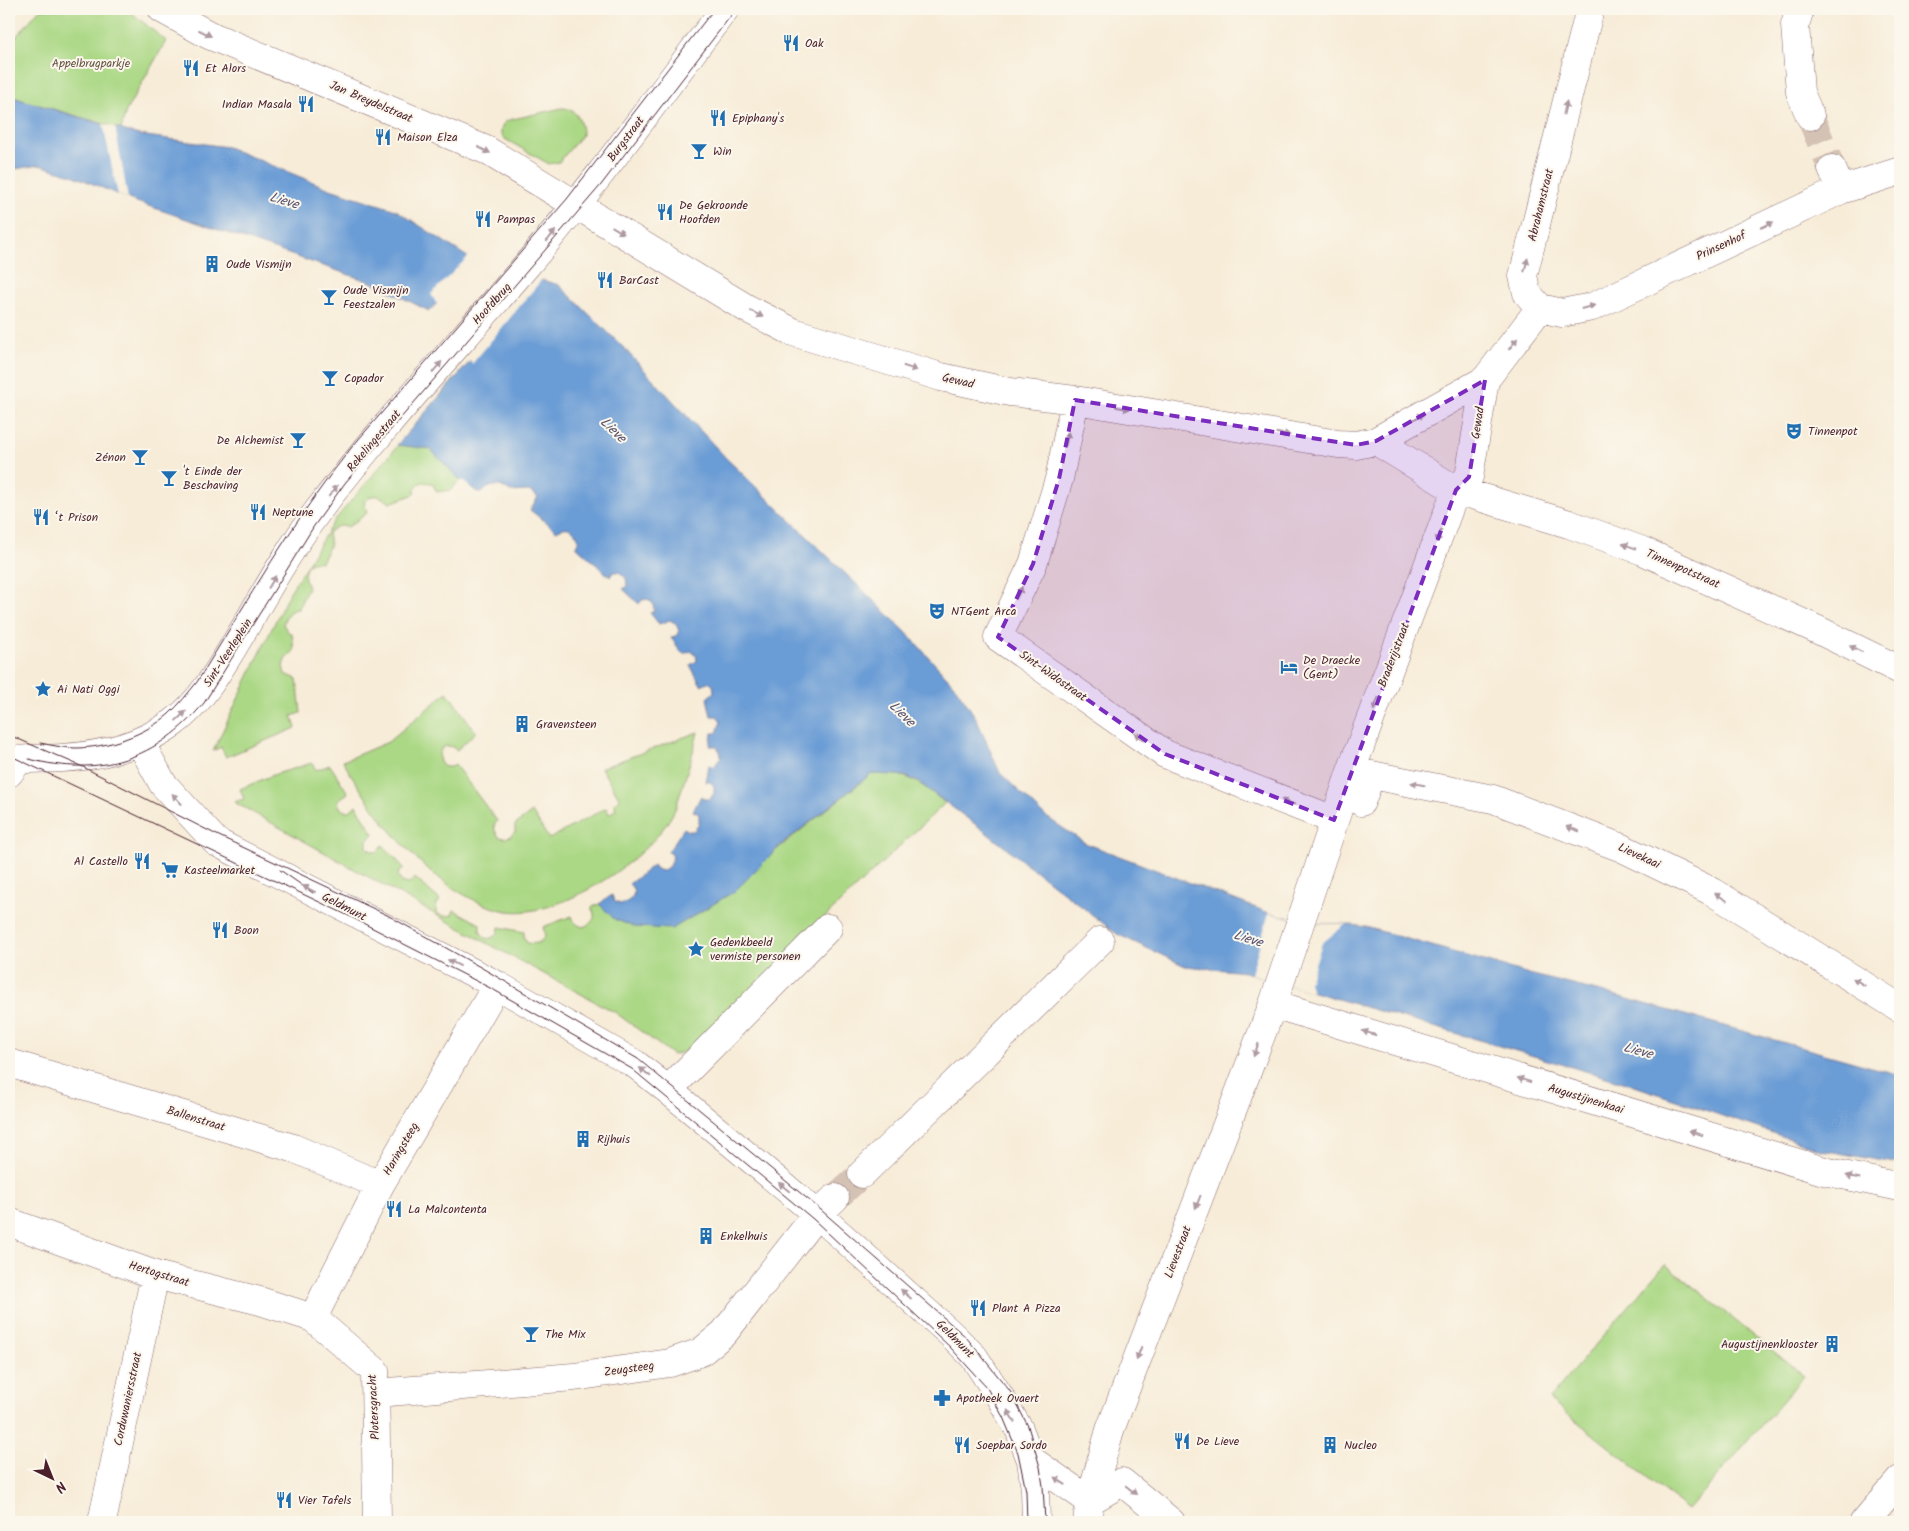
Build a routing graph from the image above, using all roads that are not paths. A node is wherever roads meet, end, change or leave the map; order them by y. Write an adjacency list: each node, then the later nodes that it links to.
1 (162, 9): 7 (street, Jan Breydelstraat, one-way to 7)
2 (725, 9): 7 (street, Burgstraat)
3 (1590, 9): 9 (street, Abrahamstraat, one-way to 3)
4 (1800, 9): 5 (street)
5 (1810, 116)
6 (1900, 171): 9 (street, Prinsenhof, one-way to 6)
7 (576, 204): 8 (street, Burgstraat, one-way to 7); 12 (street, Gewad, one-way to 12)
8 (525, 267): 10 (street, Hoofdbrug)
9 (1540, 308): 11 (street, one-way to 9)
10 (459, 342): 15 (street, Rekelingestraat, one-way to 10)
11 (1485, 380): 13 (street, Gewad, one-way to 11); 14 (street, Gewad)
12 (1075, 400): 13 (street, Gewad, one-way to 13); 23 (street, Sint-Widostraat, one-way to 12)
13 (1376, 441): 14 (street)
14 (1456, 490): 16 (street, Tinnenpotstraat, one-way to 14); 21 (street, Braderijstraat, one-way to 21)
15 (294, 545): 17 (street, Sint-Veerleplein, one-way to 15)
16 (1900, 670)
17 (140, 742): 19 (street); 26 (street, Geldmunt, one-way to 17)
18 (9, 744): 19 (street)
19 (38, 758): 20 (street)
20 (9, 773)
21 (1361, 773): 22 (street); 23 (street, Braderijstraat); 28 (street, Lievekaai, one-way to 21)
22 (1361, 802)
23 (1334, 820): 27 (street)
24 (828, 928): 30 (street)
25 (1100, 941): 31 (street)
26 (497, 985): 30 (street, Geldmunt, one-way to 26); 32 (street, Haringsteeg)
27 (1277, 994): 33 (street, Augustijnenkaai, one-way to 27); 41 (street, Lievestraat, one-way to 41)
28 (1900, 1008)
29 (9, 1063): 32 (street, Ballenstraat)
30 (668, 1090): 34 (street, Geldmunt, one-way to 30)
31 (862, 1174)
32 (380, 1185): 37 (street, Haringsteeg)
33 (1900, 1187)
34 (826, 1206): 38 (street, Zeugsteeg); 39 (street, Geldmunt, one-way to 34)
35 (9, 1222): 36 (street, Hertogstraat)
36 (154, 1275): 37 (street, Hertogstraat); 42 (street, Corduwaniersstraat)
37 (313, 1318): 38 (street, Plotersgracht)
38 (376, 1393): 43 (street, Plotersgracht)
39 (1031, 1460): 41 (street, one-way to 39); 44 (street, Geldmunt)
40 (1900, 1480): 46 (street)
41 (1088, 1512): 45 (street, one-way to 45)
42 (102, 1522)
43 (377, 1522)
44 (1036, 1522)
45 (1172, 1522)
46 (1864, 1522)

